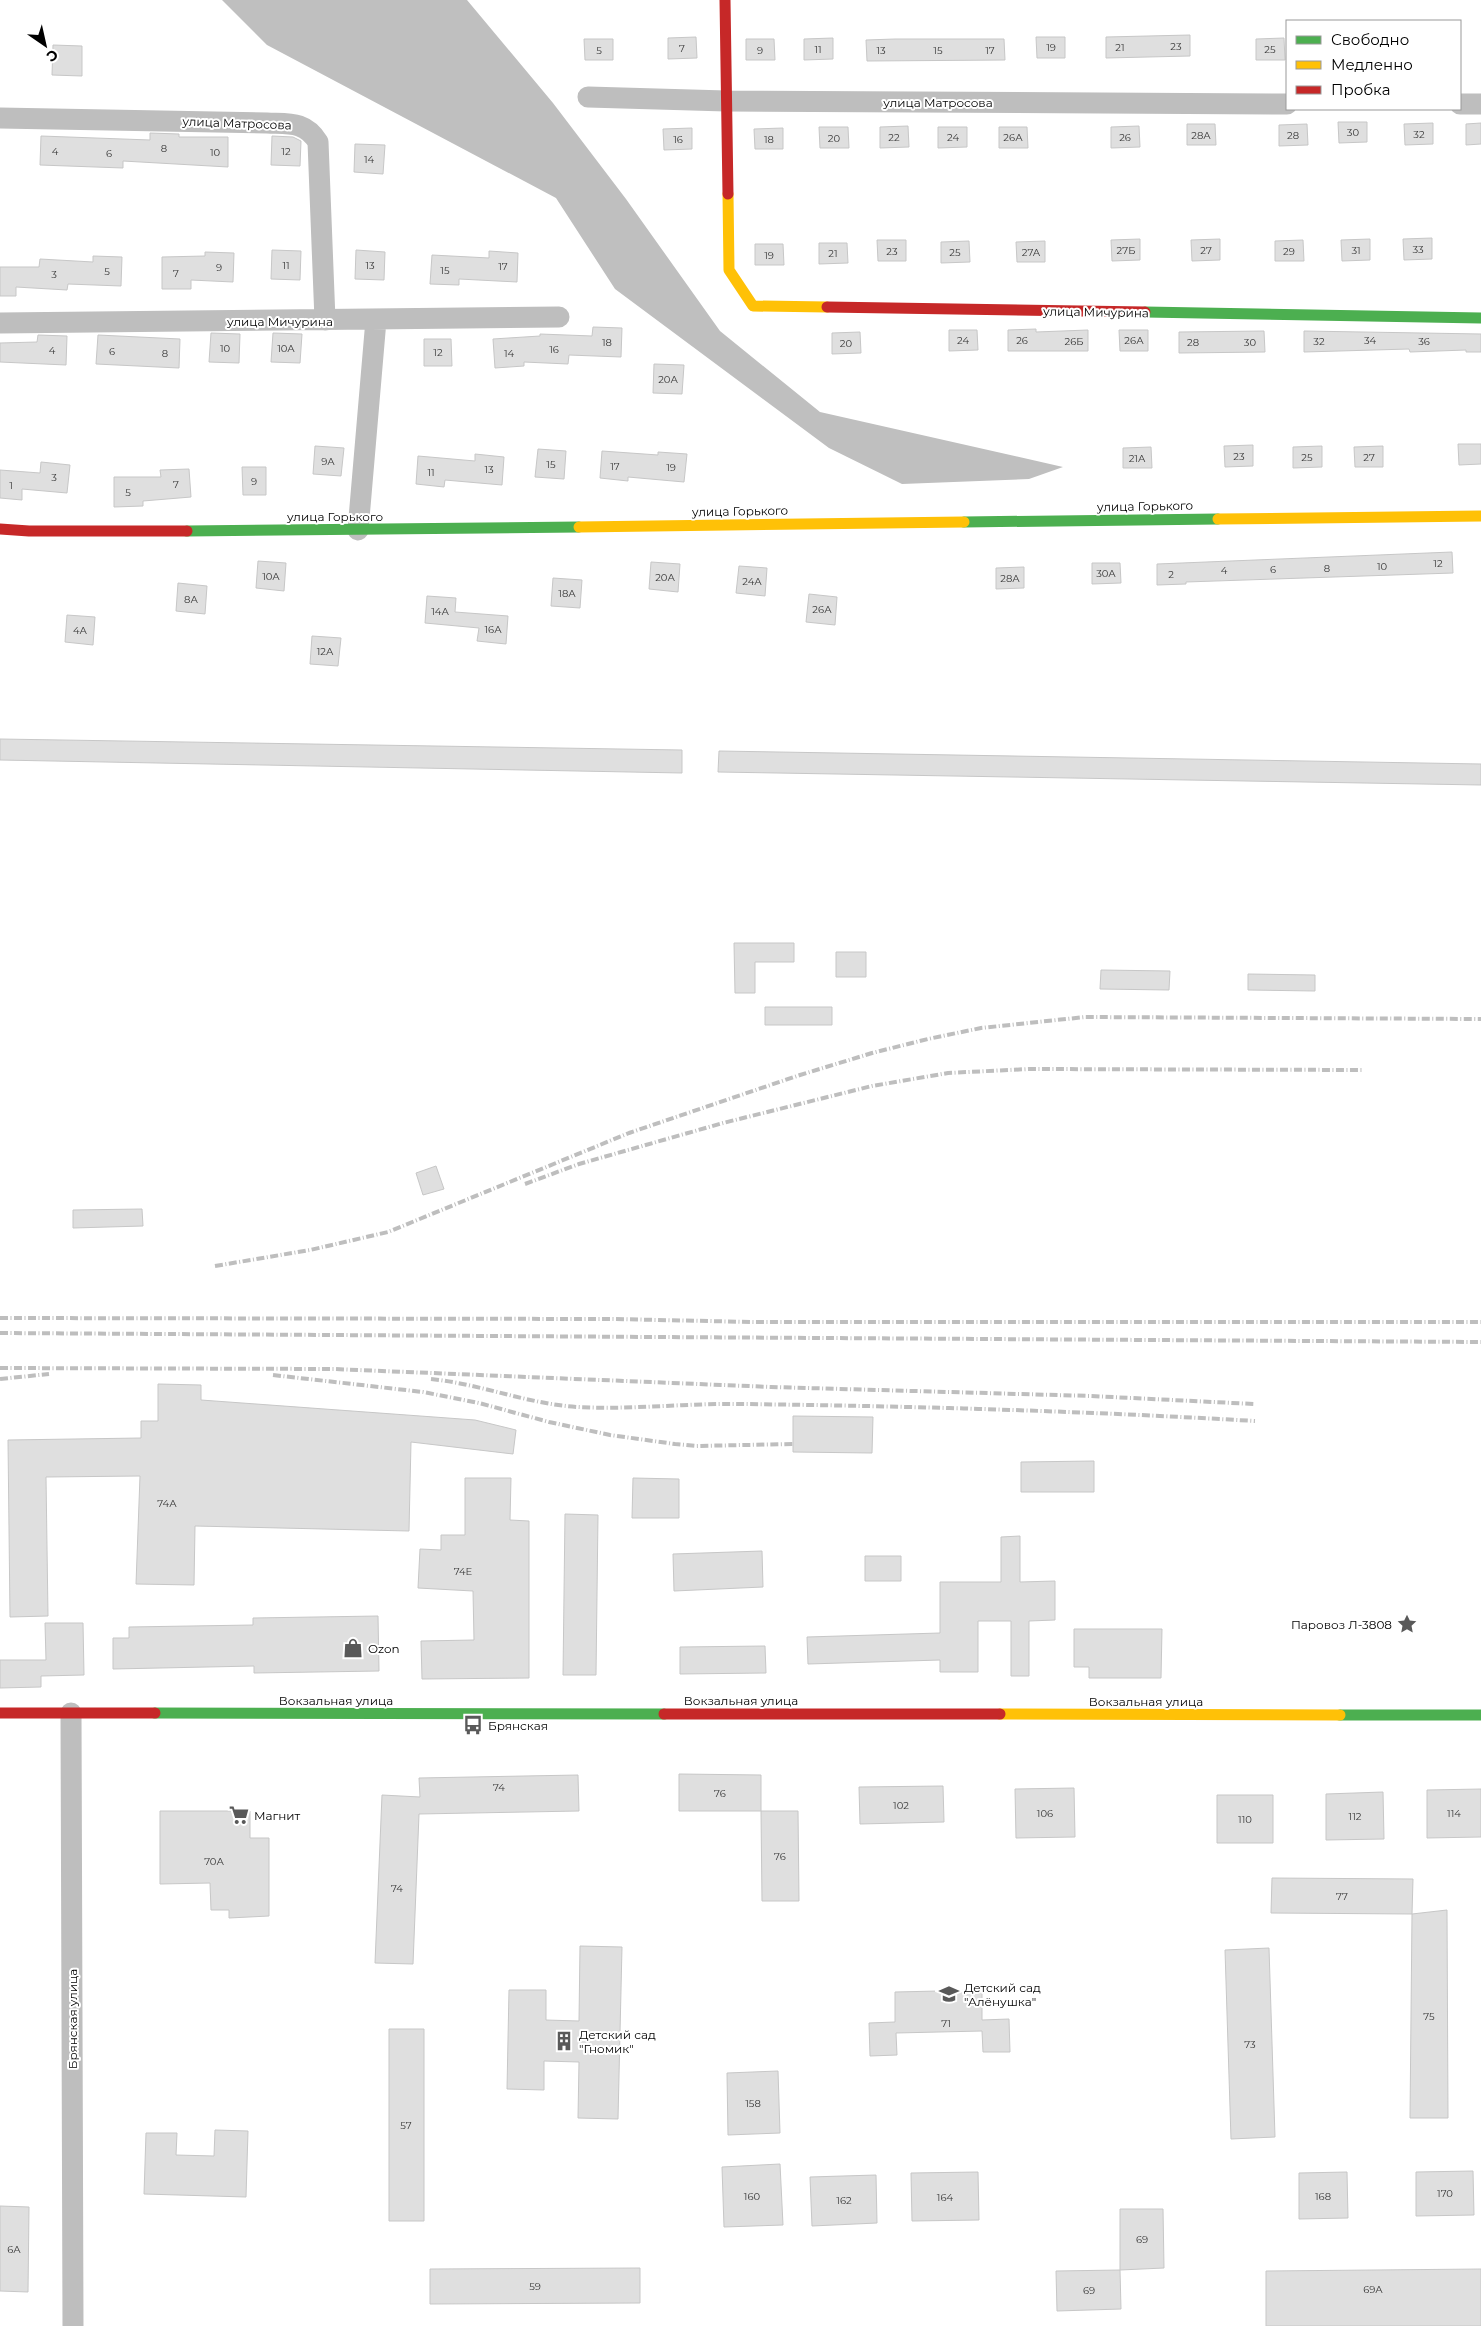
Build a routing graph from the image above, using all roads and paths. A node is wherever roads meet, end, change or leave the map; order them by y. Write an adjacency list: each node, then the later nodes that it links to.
1 (724, 0): 3 (main road)
2 (588, 97): 3 (street, улица Матросова)
3 (726, 101): 4 (street, улица Матросова); 9 (main road, улица Мичурина)
4 (1286, 104)
5 (1461, 104): 6 (street)
6 (1481, 104)
7 (0, 118): 10 (street, улица Матросова)
8 (559, 317): 11 (street, улица Мичурина)
9 (1481, 318)
10 (325, 320): 11 (street, улица Мичурина); 12 (street, улица Мичурина)
11 (376, 320): 15 (street)
12 (0, 323)
13 (1481, 516): 15 (main road, улица Горького)
14 (0, 529): 15 (main road, улица Горького)
15 (358, 530)
16 (0, 1713): 17 (main road, Вокзальная улица)
17 (70, 1713): 18 (main road, Вокзальная улица); 19 (street, Брянская улица)
18 (1481, 1715)
19 (73, 2326)

